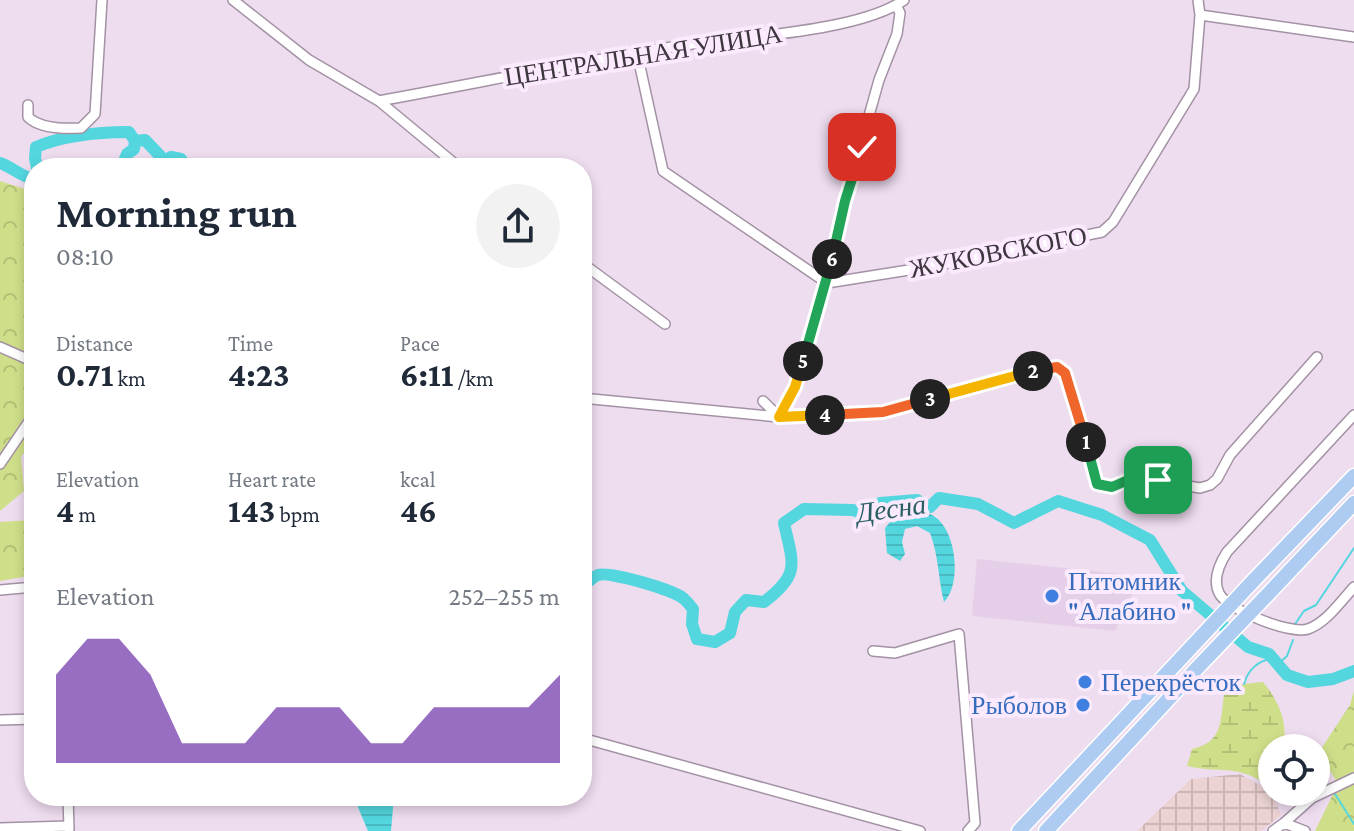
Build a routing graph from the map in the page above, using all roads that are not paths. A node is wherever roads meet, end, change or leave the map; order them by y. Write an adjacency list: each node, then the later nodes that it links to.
1 (102, 0): 9 (street)
2 (233, 0): 8 (street)
3 (1198, 0): 5 (street, ЖУКОВСКОГО)
4 (898, 2): 7 (street, ЦЕНТРАЛЬНАЯ УЛИЦА); 12 (street)
5 (1200, 15): 6 (street); 12 (street, ЖУКОВСКОГО)
6 (1354, 37)
7 (637, 53): 8 (street, ЦЕНТРАЛЬНАЯ УЛИЦА); 12 (street)
8 (379, 101): 10 (street)
9 (28, 105)
10 (448, 158)
11 (592, 270): 13 (street)
12 (827, 283): 20 (street)
13 (665, 324)
14 (0, 347): 16 (street)
15 (1317, 357): 20 (street)
16 (24, 358)
17 (592, 399): 20 (street)
18 (763, 401): 20 (street)
19 (1354, 415): 25 (street)
20 (779, 417)
21 (24, 429): 22 (street)
22 (0, 464)
23 (1354, 476): 39 (highway, bridge)
24 (1354, 503): 40 (highway, bridge)
25 (1354, 587)
26 (24, 588): 27 (street)
27 (0, 590)
28 (873, 651): 38 (street)
29 (24, 719): 30 (street)
30 (0, 720)
31 (592, 741): 37 (street)
32 (1354, 778): 34 (street)
33 (68, 806): 36 (street)
34 (1284, 823): 41 (street); 42 (street)
35 (0, 828): 36 (street)
36 (69, 829)
37 (920, 831)
38 (968, 831)
39 (1019, 831)
40 (1046, 831)
41 (1273, 831)
42 (1305, 831)

